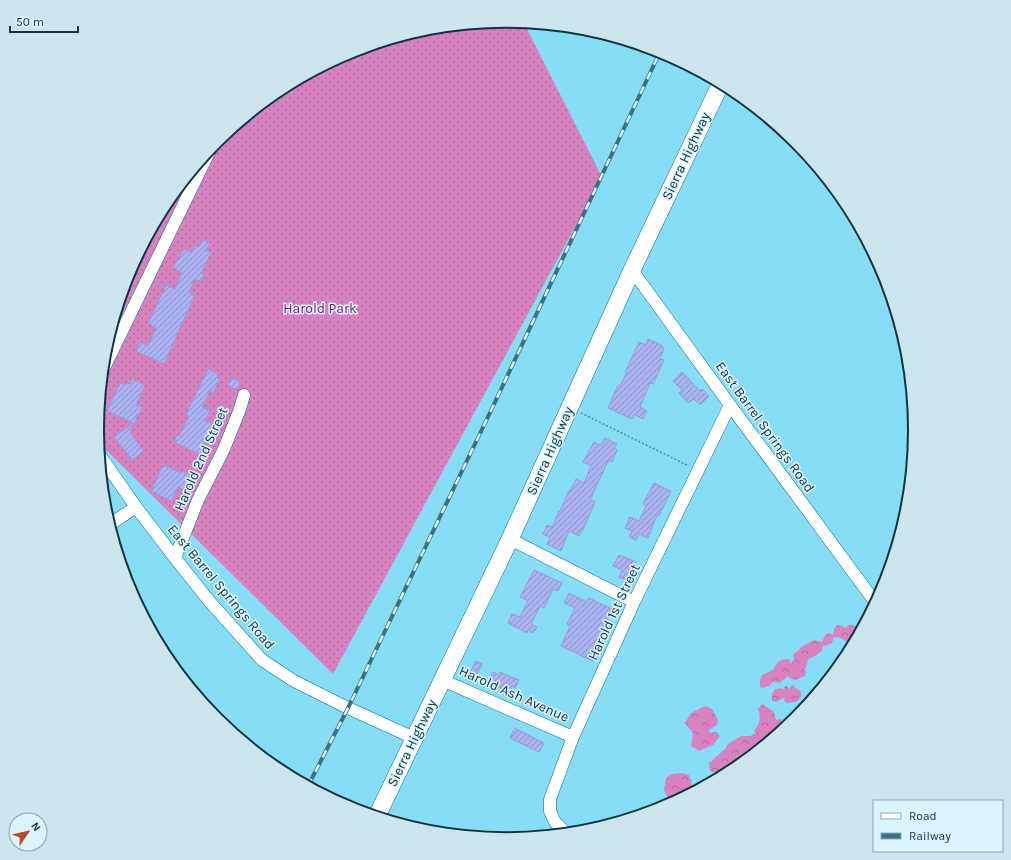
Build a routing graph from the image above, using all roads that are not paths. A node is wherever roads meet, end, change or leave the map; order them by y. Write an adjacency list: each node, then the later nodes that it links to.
1 (718, 90): 3 (highway, Sierra Highway)
2 (202, 166): 4 (street)
3 (632, 270): 6 (street, East Barrel Springs Road); 10 (highway, Sierra Highway)
4 (111, 354)
5 (244, 395): 11 (street, Harold 2nd Street)
6 (730, 405): 12 (street, East Barrel Springs Road); 13 (street, Harold 1st Street)
7 (105, 462): 8 (street, East Barrel Springs Road)
8 (136, 507): 9 (street); 11 (street, East Barrel Springs Road)
9 (114, 522)
10 (510, 539): 13 (street); 14 (highway, Sierra Highway)
11 (175, 558): 16 (street, East Barrel Springs Road)
12 (871, 597)
13 (634, 602): 15 (street, Harold 1st Street)
14 (442, 680): 15 (street, Harold Ash Avenue); 16 (highway, Sierra Highway)
15 (573, 737): 18 (street, Harold 1st Street)
16 (414, 738): 17 (highway, Sierra Highway)
17 (379, 812)
18 (561, 828)

